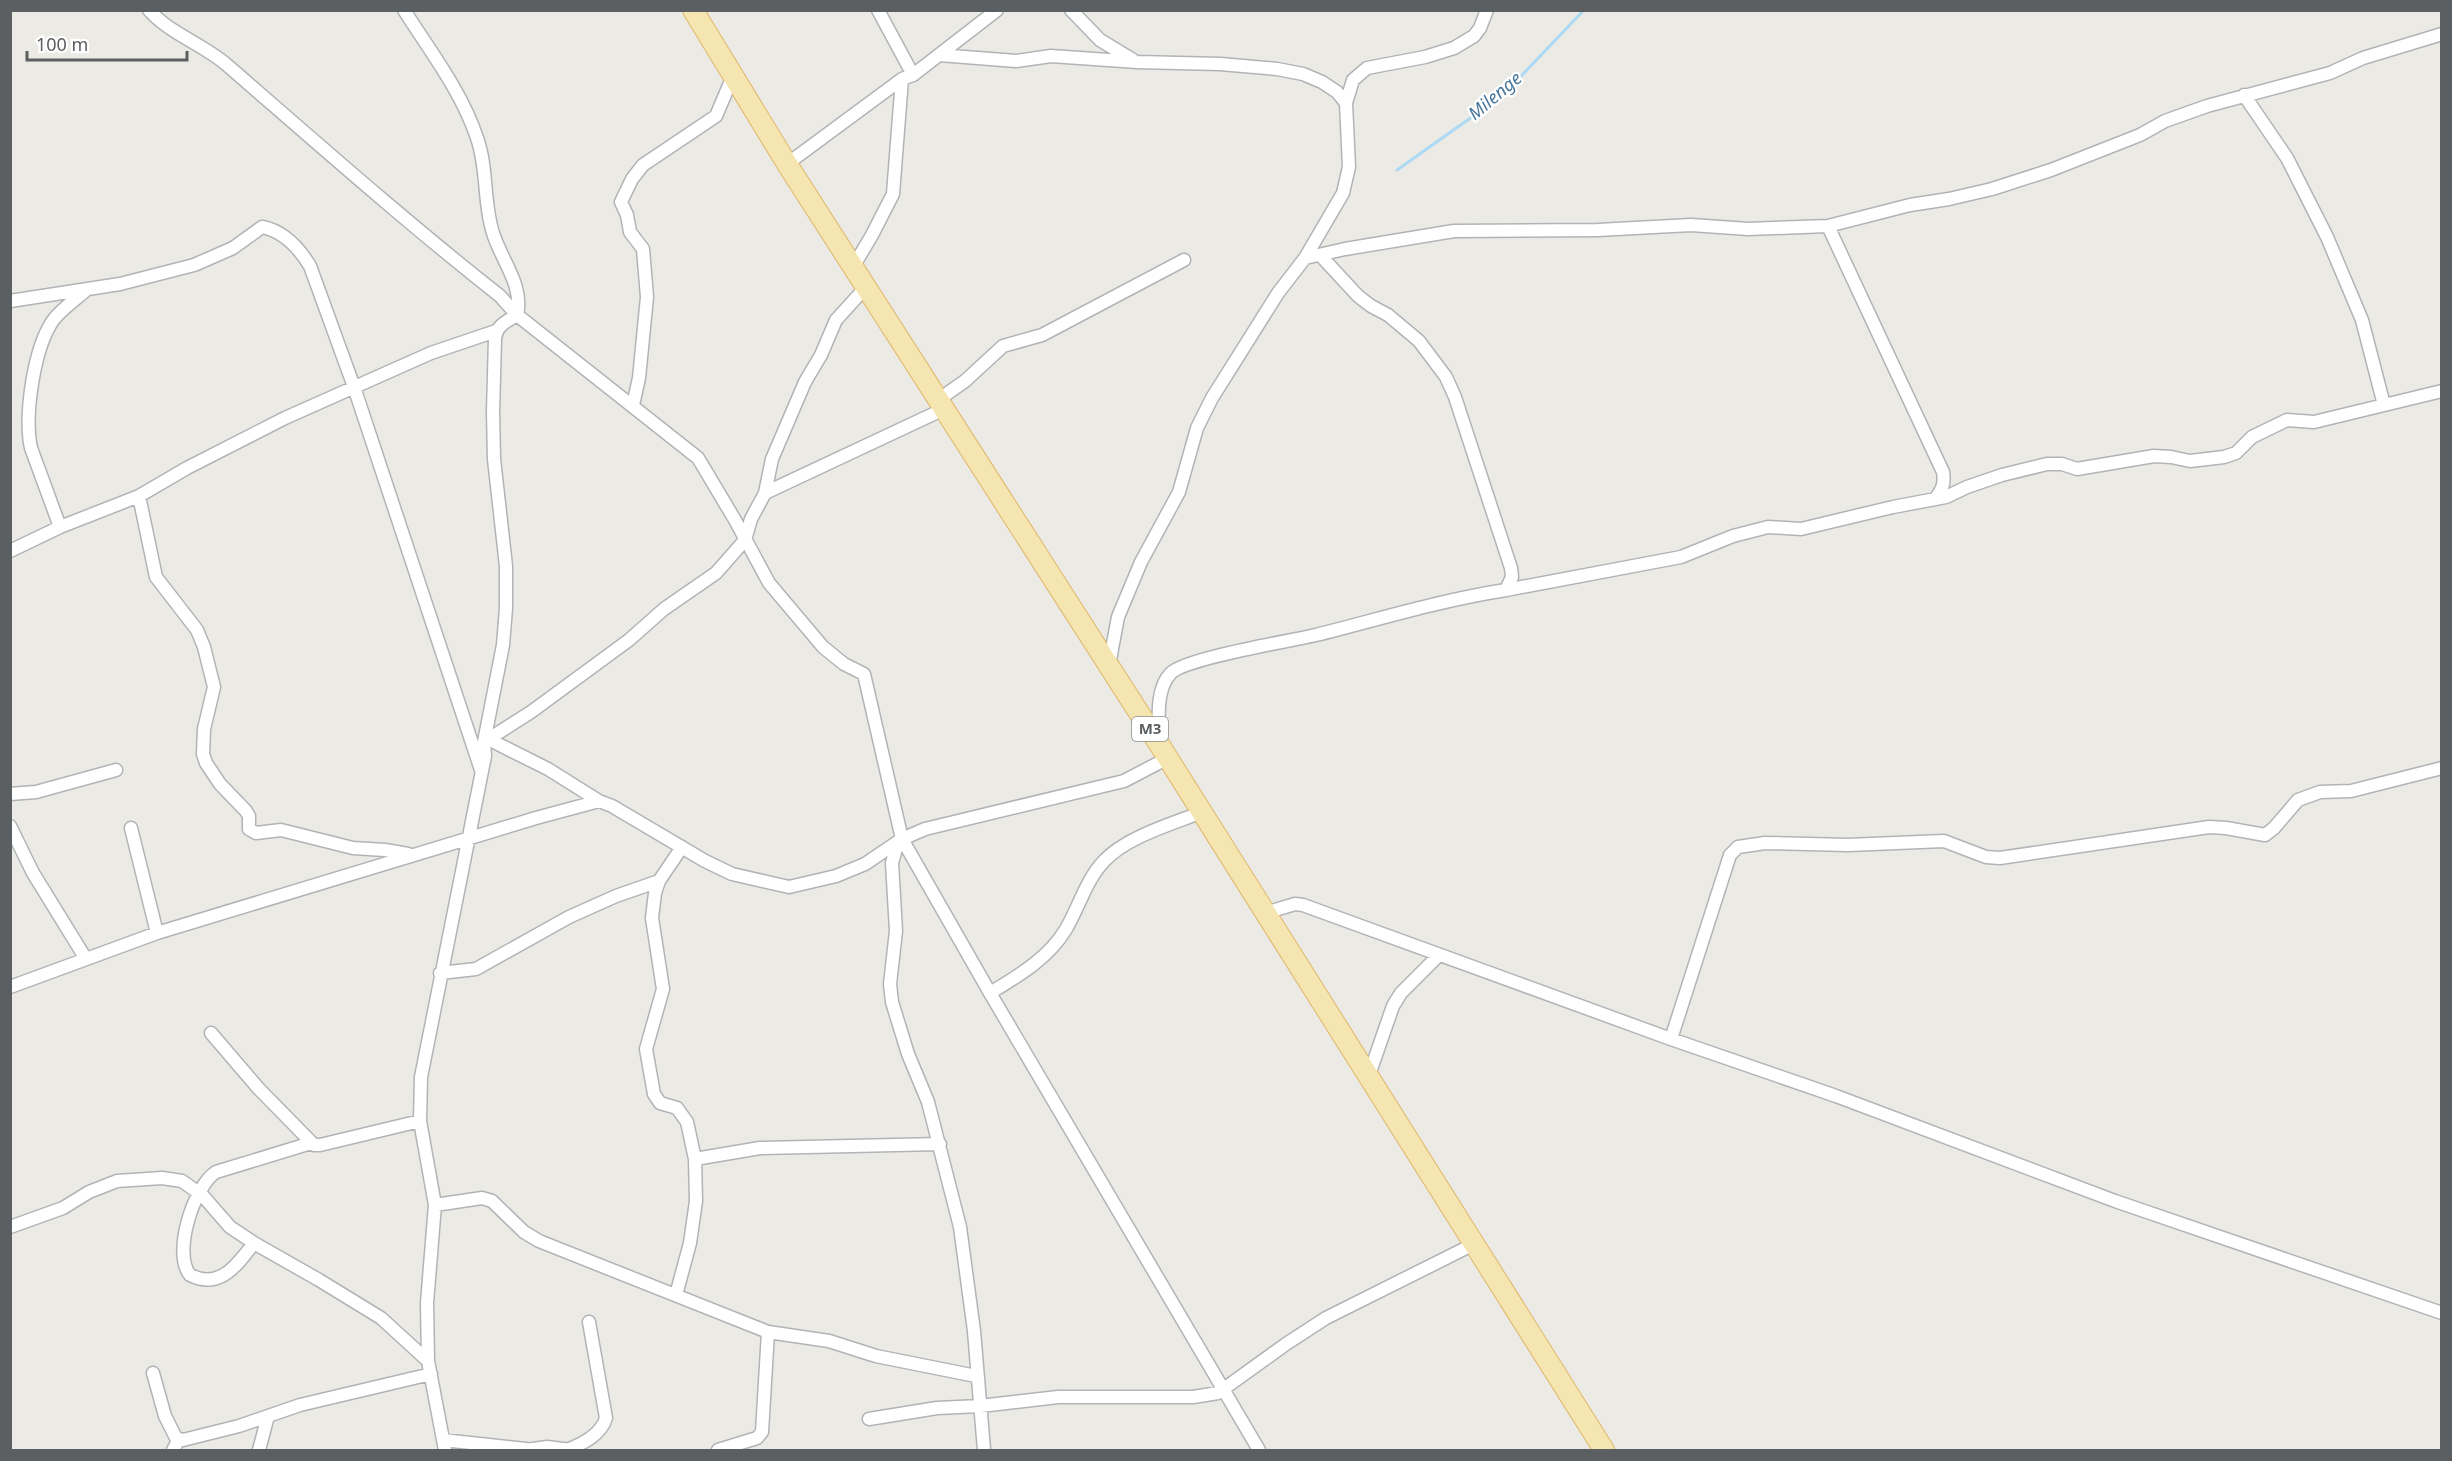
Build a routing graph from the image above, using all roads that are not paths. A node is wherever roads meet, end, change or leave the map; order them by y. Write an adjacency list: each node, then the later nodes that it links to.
1 (148, 10): 24 (street)
2 (405, 10): 24 (street)
3 (693, 10): 11 (main road, M3)
4 (878, 10): 12 (street)
5 (997, 10): 9 (street)
6 (1071, 10): 10 (street)
7 (1487, 10): 14 (street)
8 (2442, 34): 13 (street)
9 (939, 55): 10 (street); 12 (street)
10 (1137, 62): 14 (street)
11 (734, 76): 15 (main road, M3); 28 (street)
12 (908, 77): 15 (street); 20 (street)
13 (2244, 95): 16 (street); 30 (street)
14 (1346, 104): 18 (street)
15 (787, 164): 20 (main road, M3)
16 (1828, 226): 17 (street); 33 (street)
17 (1320, 255): 18 (street); 37 (street)
18 (1305, 258): 38 (street)
19 (1184, 260): 29 (street)
20 (853, 267): 21 (main road, M3)
21 (866, 287): 29 (main road, M3); 31 (street)
22 (87, 290): 23 (street); 26 (street); 34 (street)
23 (10, 301)
24 (517, 315): 25 (street); 28 (street)
25 (496, 331): 26 (street); 39 (street)
26 (354, 387): 32 (street); 43 (street)
27 (2442, 390): 30 (street)
28 (633, 405): 35 (street)
29 (941, 405): 31 (street); 38 (main road, M3)
30 (2384, 405): 33 (street)
31 (765, 493): 35 (street)
32 (139, 496): 34 (street); 52 (street)
33 (1935, 499): 37 (street)
34 (60, 527): 36 (street)
35 (745, 540): 39 (street); 50 (street)
36 (10, 551)
37 (1506, 590): 40 (street)
38 (1109, 665): 40 (main road, M3)
39 (487, 741): 43 (street); 45 (street)
40 (1163, 751): 46 (main road, M3); 50 (street)
41 (2442, 768): 62 (street)
42 (116, 770): 44 (street)
43 (481, 770): 49 (street)
44 (10, 794)
45 (599, 801): 49 (street); 51 (street)
46 (1202, 812): 54 (main road, M3); 60 (street)
47 (10, 826): 57 (street)
48 (131, 828): 55 (street)
49 (467, 838): 52 (street); 58 (street)
50 (902, 839): 51 (street); 60 (street); 66 (street)
51 (682, 847): 53 (street)
52 (411, 855): 55 (street)
53 (659, 881): 58 (street); 67 (street)
54 (1265, 913): 56 (street); 63 (main road, M3)
55 (157, 933): 57 (street)
56 (1439, 955): 62 (street); 63 (street)
57 (86, 959): 59 (street)
58 (440, 973): 64 (street)
59 (10, 987)
60 (990, 993): 81 (street)
61 (211, 1034): 65 (street)
62 (1671, 1039): 74 (street)
63 (1368, 1078): 72 (main road, M3)
64 (420, 1121): 65 (street); 69 (street)
65 (311, 1143): 68 (street)
66 (940, 1144): 67 (street); 80 (street)
67 (695, 1159): 73 (street)
68 (199, 1192): 70 (street); 71 (street); 71 (street)
69 (435, 1205): 73 (street); 77 (street)
70 (10, 1227)
71 (254, 1243): 77 (street)
72 (1474, 1244): 81 (street); 93 (main road, M3)
73 (676, 1295): 76 (street)
74 (2442, 1313)
75 (590, 1322): 89 (street)
76 (768, 1332): 80 (street); 90 (street)
77 (428, 1361): 79 (street)
78 (153, 1373): 85 (street)
79 (431, 1374): 83 (street); 86 (street)
80 (976, 1376): 82 (street)
81 (1222, 1388): 82 (street); 92 (street)
82 (980, 1406): 84 (street); 91 (street)
83 (268, 1416): 85 (street); 87 (street)
84 (869, 1419)
85 (176, 1445)
86 (444, 1445): 88 (street)
87 (259, 1450)
88 (534, 1450): 89 (street)
89 (569, 1450)
90 (718, 1450)
91 (984, 1450)
92 (1259, 1450)
93 (1604, 1450)

